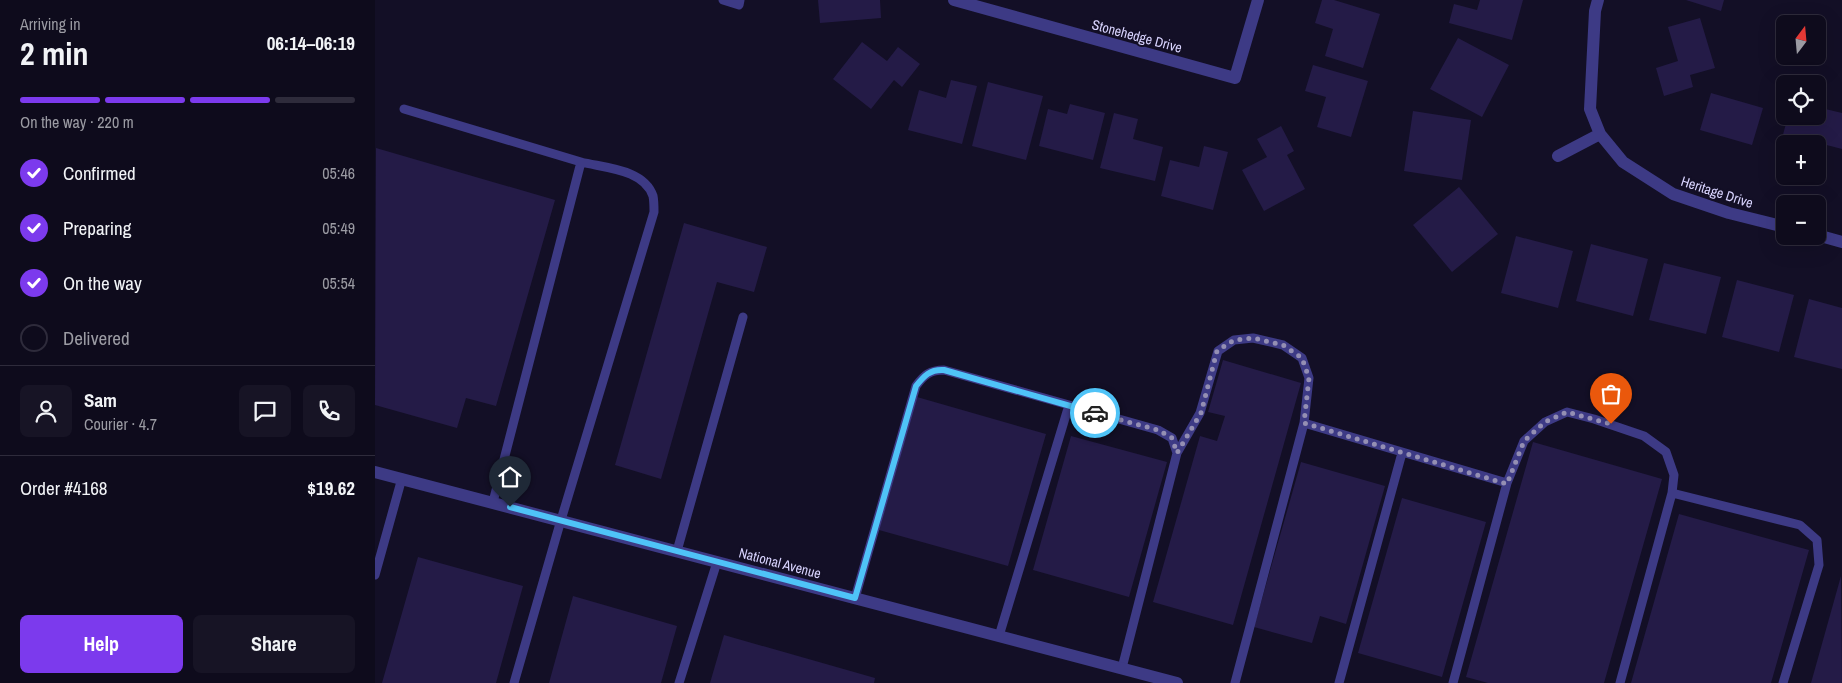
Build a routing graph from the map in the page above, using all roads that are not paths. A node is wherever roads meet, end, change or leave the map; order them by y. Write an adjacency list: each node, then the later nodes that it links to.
1 (723, 0): 2 (lane)
2 (740, 0)
3 (954, 0): 4 (street, Stonehedge Drive)
4 (1258, 0)
5 (1598, 0): 7 (street, Heritage Drive)
6 (404, 109): 9 (lane)
7 (1600, 134): 8 (street); 10 (street, Heritage Drive)
8 (1558, 156)
9 (581, 162): 22 (lane); 23 (lane)
10 (1776, 225)
11 (1826, 238): 12 (street)
12 (1842, 242)
13 (743, 317): 24 (lane)
14 (1069, 405): 16 (lane); 27 (lane); 28 (lane)
15 (1304, 423): 16 (lane); 17 (lane); 33 (lane)
16 (1177, 453): 29 (lane)
17 (1402, 453): 20 (lane); 34 (lane)
18 (375, 472): 19 (street, National Avenue)
19 (403, 478): 22 (street, National Avenue); 26 (lane)
20 (1507, 484): 21 (lane); 35 (lane)
21 (1672, 492): 36 (lane); 37 (lane)
22 (493, 502): 23 (street, National Avenue)
23 (561, 520): 24 (street, National Avenue); 30 (lane)
24 (677, 551): 25 (street, National Avenue)
25 (717, 562): 27 (street, National Avenue); 31 (lane)
26 (375, 574)
27 (855, 598): 28 (street, National Avenue)
28 (999, 636): 29 (street, National Avenue)
29 (1122, 668): 32 (street, National Avenue)
30 (514, 683)
31 (679, 683)
32 (1177, 683)
33 (1235, 683)
34 (1339, 683)
35 (1453, 683)
36 (1620, 683)
37 (1783, 683)

